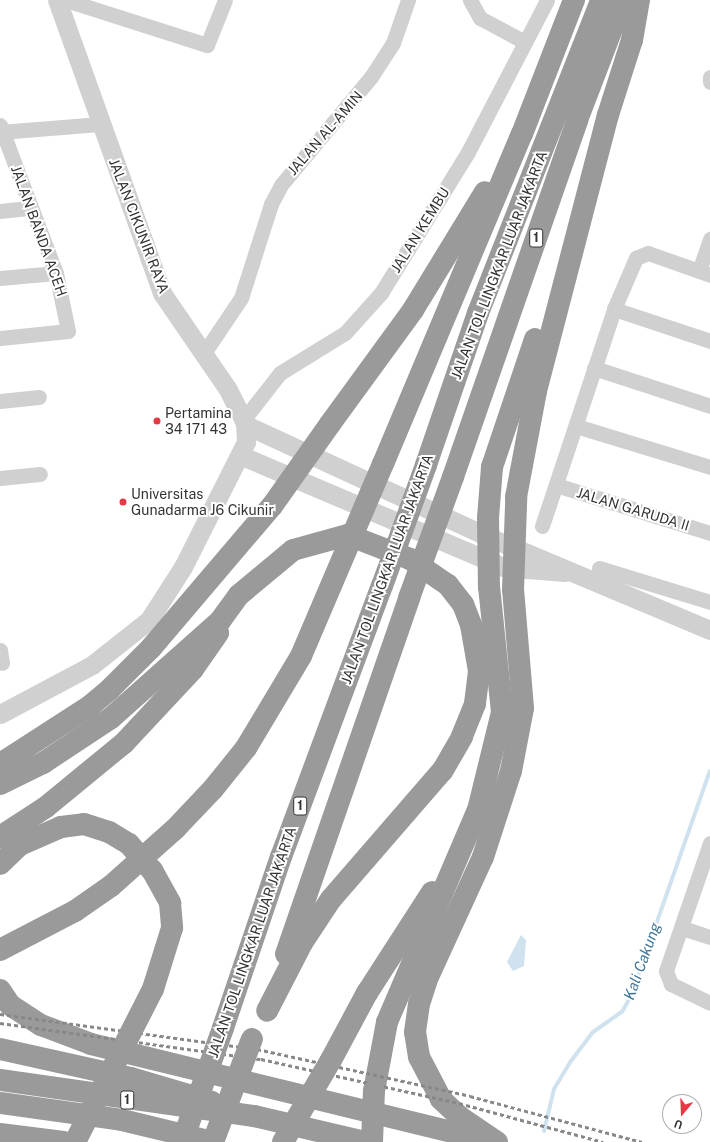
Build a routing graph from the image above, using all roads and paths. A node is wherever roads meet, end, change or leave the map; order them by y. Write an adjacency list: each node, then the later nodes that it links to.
1 (57, 0): 14 (street, JALAN CIKUNIR RAYA)
2 (66, 0): 3 (street)
3 (225, 0)
4 (408, 0): 27 (street, JALAN AL-AMIN)
5 (470, 0): 11 (street)
6 (546, 0): 11 (street, JALAN KEMBU)
7 (574, 0): 16 (highway)
8 (601, 0): 69 (highway, JALAN TOL LINGKAR LUAR JAKARTA / 1, bridge)
9 (623, 0): 61 (highway, JALAN TOL LINGKAR LUAR JAKARTA / 1, bridge)
10 (639, 0): 19 (highway)
11 (525, 42): 32 (street, JALAN KEMBU)
12 (710, 77): 13 (street)
13 (710, 82)
14 (100, 124): 15 (street); 27 (street, JALAN CIKUNIR RAYA)
15 (1, 130): 17 (street, JALAN BANDA ACEH)
16 (522, 134): 49 (highway, bridge); 58 (highway, bridge)
17 (31, 208): 18 (street); 21 (street, JALAN BANDA ACEH)
18 (0, 211)
19 (578, 226): 39 (highway); 75 (highway, bridge)
20 (710, 240): 22 (street)
21 (56, 273): 23 (street); 25 (street, JALAN BANDA ACEH)
22 (704, 273): 24 (street)
23 (0, 278)
24 (614, 309): 26 (street); 28 (street)
25 (0, 338)
26 (710, 341)
27 (204, 353): 32 (street, JALAN CIKUNIR RAYA)
28 (594, 368): 31 (street); 33 (street)
29 (39, 397): 30 (street)
30 (0, 401)
31 (710, 406)
32 (245, 422): 34 (street); 39 (street)
33 (576, 426): 35 (street); 38 (street)
34 (242, 456): 42 (street); 48 (street)
35 (710, 467)
36 (40, 474): 37 (street)
37 (0, 478)
38 (556, 485): 40 (street); 41 (street, JALAN GARUDA II)
39 (486, 526): 42 (street); 44 (street); 52 (highway, bridge)
40 (542, 526)
41 (710, 533)
42 (477, 558): 44 (street)
43 (599, 568): 45 (street)
44 (574, 571): 47 (street)
45 (710, 602)
46 (220, 621): 50 (highway); 51 (highway); 61 (highway)
47 (710, 630)
48 (0, 714)
49 (0, 764)
50 (0, 784)
51 (0, 837)
52 (467, 838): 71 (highway, bridge); 73 (highway, bridge)
53 (710, 843): 55 (street)
54 (0, 864): 68 (highway, bridge)
55 (705, 871): 56 (street)
56 (682, 928): 57 (street); 60 (street)
57 (710, 937)
58 (0, 950)
59 (0, 990): 74 (highway)
60 (710, 1003)
61 (267, 1011): 70 (highway, JALAN TOL LINGKAR LUAR JAKARTA / 1, bridge)
62 (0, 1049): 65 (highway)
63 (0, 1080): 65 (highway, 1)
64 (0, 1103): 70 (highway, 1)
65 (254, 1116): 72 (highway, 1)
66 (0, 1134): 67 (highway)
67 (64, 1142)
68 (75, 1142)
69 (182, 1142)
70 (213, 1142)
71 (283, 1142)
72 (365, 1142)
73 (372, 1142)
74 (491, 1142)
75 (497, 1142)

